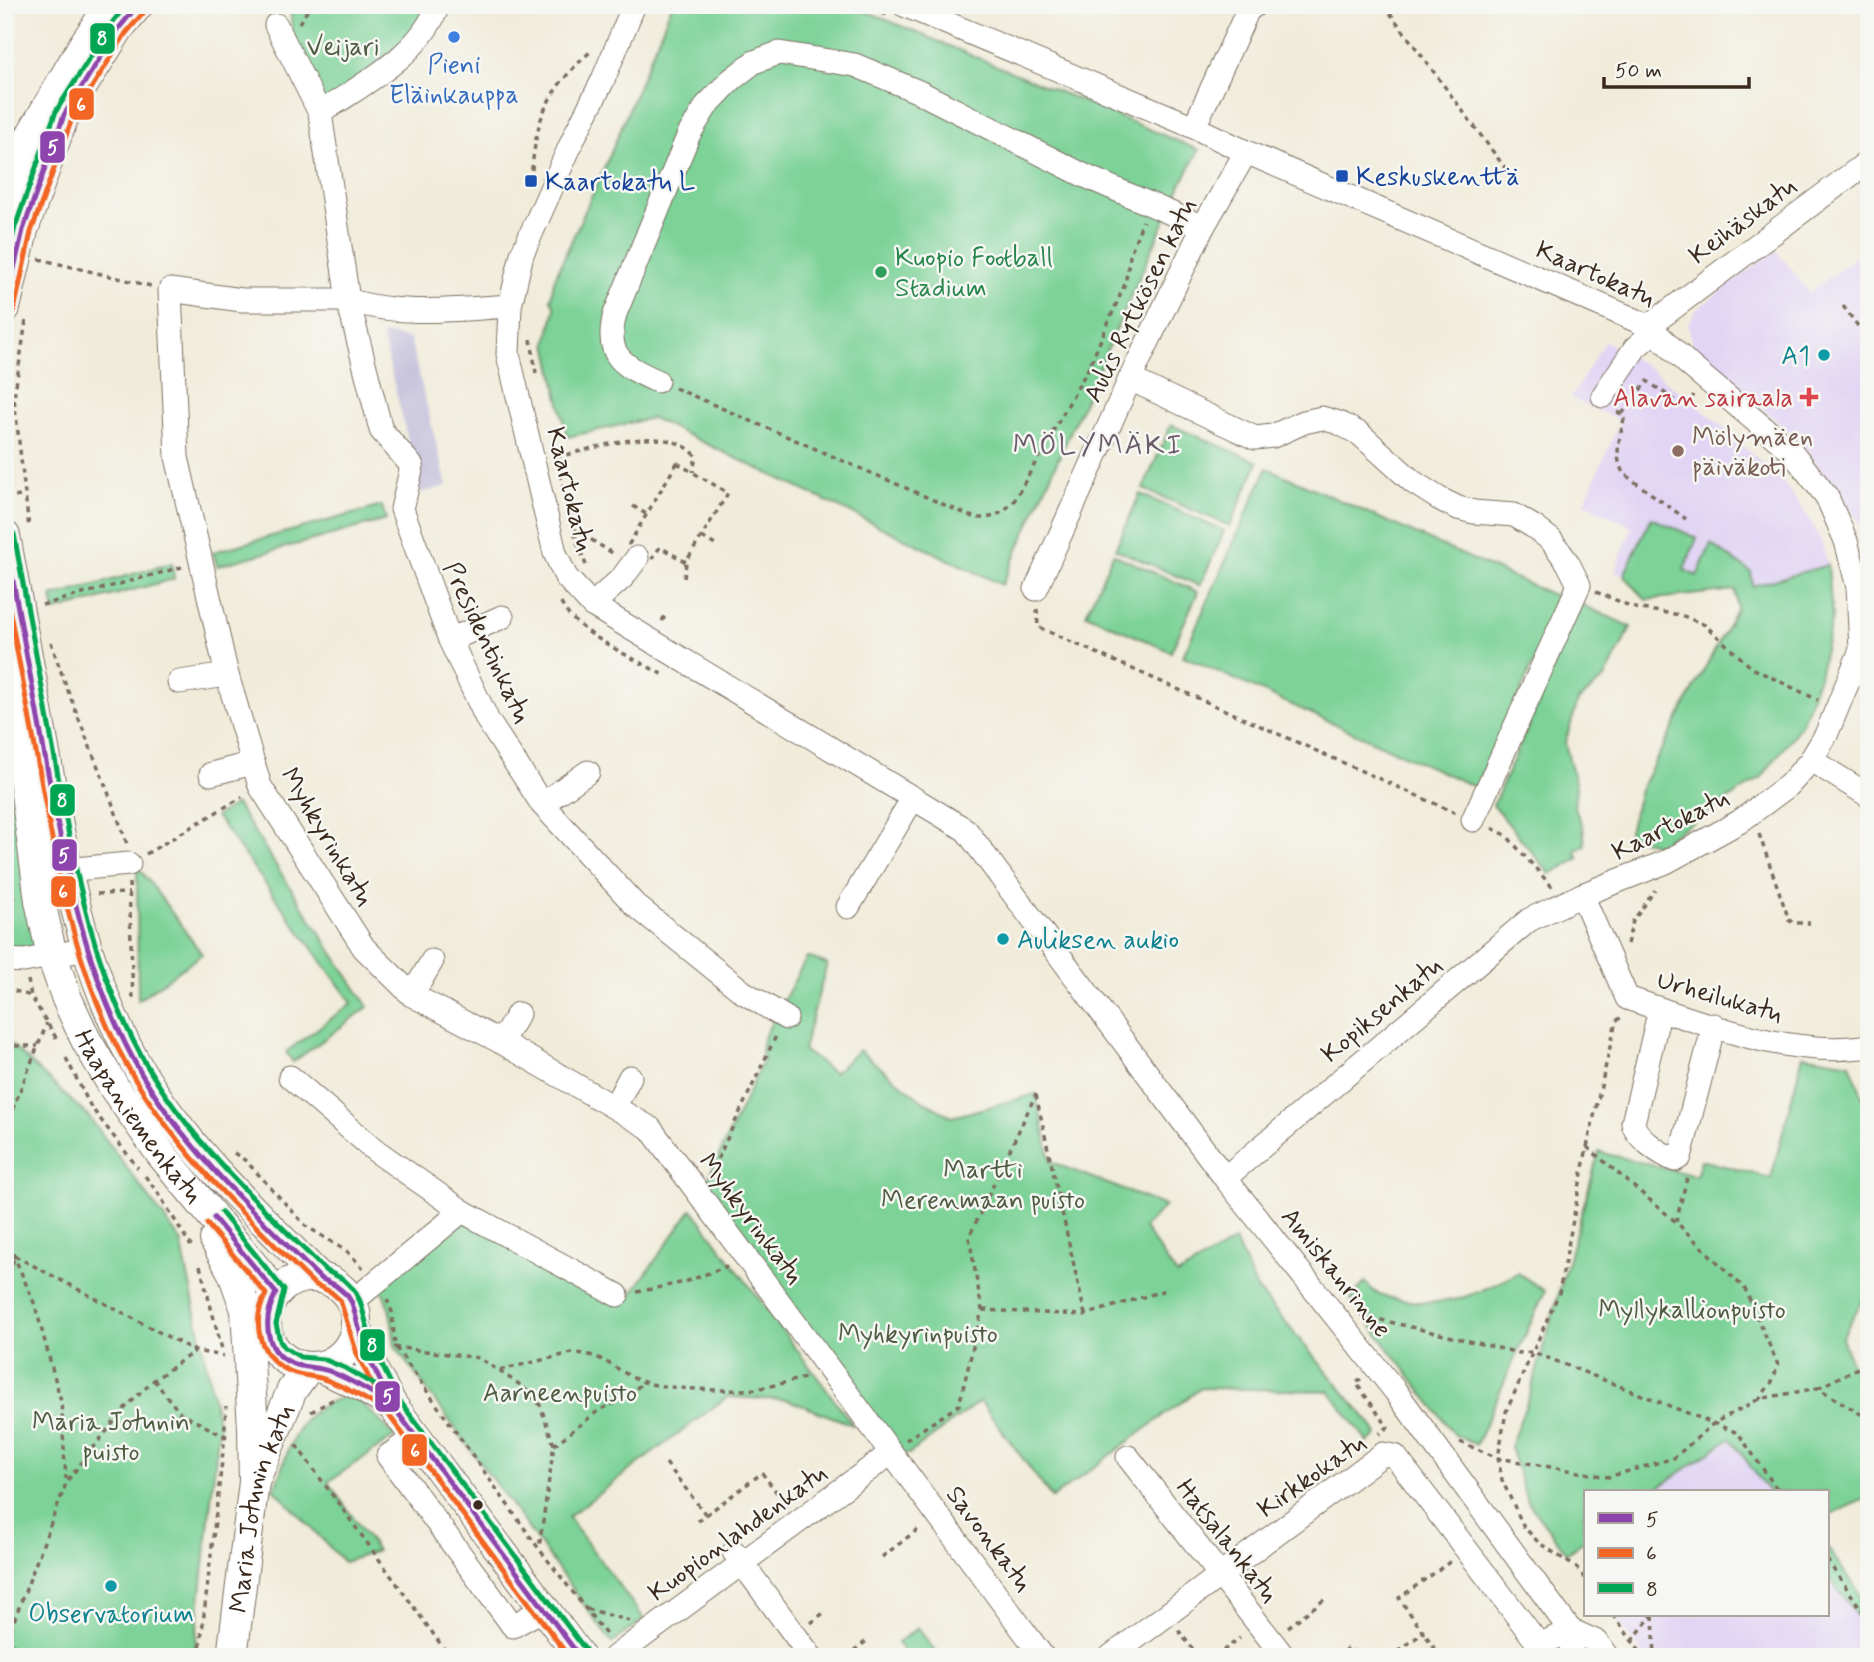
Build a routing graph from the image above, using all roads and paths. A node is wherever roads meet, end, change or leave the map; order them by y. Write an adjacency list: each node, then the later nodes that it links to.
1 (111, 5): 17 (main road)
2 (138, 5): 17 (main road)
3 (311, 5): 10 (path)
4 (438, 5): 11 (street)
5 (634, 5): 23 (street, Kaartokatu)
6 (863, 5): 9 (path)
7 (1384, 5): 15 (path)
8 (1249, 7): 12 (street)
9 (896, 10): 12 (street, Kaartokatu)
10 (287, 25): 11 (street)
11 (320, 113): 20 (street)
12 (1194, 127): 13 (street, Kaartokatu)
13 (1246, 152): 18 (street, Aulis Rytkösen katu); 24 (street, Kaartokatu)
14 (1869, 161): 24 (street, Keihäskatu)
15 (1520, 188)
16 (1152, 204): 18 (street); 28 (path); 28 (street)
17 (18, 227): 19 (path); 22 (main road)
18 (1203, 227): 27 (street, Aulis Rytkösen katu)
19 (170, 290): 20 (street); 45 (street, Myhkyrinkatu)
20 (348, 300): 23 (street); 57 (street, Presidentinkatu)
21 (1843, 306): 25 (path)
22 (16, 309): 35 (path)
23 (509, 314): 26 (path); 51 (street, Kaartokatu)
24 (1651, 328): 29 (street, Keihäskatu); 58 (street, Kaartokatu)
25 (1868, 337)
26 (536, 373)
27 (1130, 379): 49 (street); 50 (street, Aulis Rytkösen katu)
28 (657, 381)
29 (1603, 396): 31 (path)
30 (1704, 402): 31 (path)
31 (1622, 414): 39 (path)
32 (550, 435): 33 (path)
33 (556, 457): 34 (path); 48 (path)
34 (693, 472): 38 (path); 42 (path)
35 (24, 496): 36 (path); 40 (path)
36 (5, 497)
37 (633, 506): 38 (path)
38 (646, 514): 46 (path)
39 (1686, 519)
40 (17, 534): 74 (main road, Haapaniemenkatu)
41 (600, 537): 43 (path)
42 (701, 537): 44 (path); 46 (path)
43 (596, 543)
44 (715, 545)
45 (201, 562): 53 (path); 60 (street, Myhkyrinkatu)
46 (686, 562): 47 (path)
47 (684, 578)
48 (602, 582): 51 (street); 51 (street)
49 (1579, 585): 62 (path); 71 (street)
50 (1036, 589): 71 (path)
51 (588, 601): 69 (street, Kaartokatu)
52 (667, 613): 54 (path)
53 (43, 614)
54 (653, 616)
55 (502, 617): 57 (street)
56 (48, 634): 73 (path)
57 (450, 640): 70 (street, Presidentinkatu)
58 (1865, 653): 63 (street, Kaartokatu)
59 (5, 657): 75 (main road, Haapaniemenkatu)
60 (228, 675): 61 (street); 64 (street, Myhkyrinkatu)
61 (179, 682)
62 (1823, 702)
63 (1811, 760): 68 (street); 78 (street, Kaartokatu)
64 (253, 763): 66 (street); 67 (street, Myhkyrinkatu)
65 (588, 772): 70 (street)
66 (211, 774)
67 (260, 786): 73 (path); 87 (street, Myhkyrinkatu)
68 (1869, 796)
69 (913, 797): 79 (street); 83 (street, Kaartokatu)
70 (542, 804): 95 (street, Presidentinkatu)
71 (1474, 820): 77 (path)
72 (1757, 829): 80 (path)
73 (129, 864): 74 (street); 90 (path)
74 (68, 870): 75 (street); 82 (main road, Haapaniemenkatu)
75 (36, 873): 84 (main road, Haapaniemenkatu)
76 (1660, 885): 81 (path)
77 (1554, 893)
78 (1582, 895): 89 (street, Urheilukatu); 110 (street, Kopiksenkatu)
79 (848, 906)
80 (1811, 923)
81 (1627, 946)
82 (87, 948): 84 (street); 117 (main road, Haapaniemenkatu)
83 (1056, 953): 110 (street, Amiskanrinne)
84 (27, 959): 88 (path); 109 (main road, Haapaniemenkatu)
85 (432, 961): 87 (street)
86 (5, 988): 88 (path)
87 (412, 995): 96 (street, Myhkyrinkatu)
88 (31, 996): 93 (path)
89 (1660, 1009): 94 (street, Urheilukatu); 94 (street)
90 (134, 1011)
91 (519, 1014): 96 (street)
92 (1616, 1021): 106 (path)
93 (48, 1022): 98 (path); 99 (path)
94 (1714, 1025): 100 (street, Urheilukatu)
95 (781, 1027): 111 (path)
96 (501, 1042): 104 (street, Myhkyrinkatu)
97 (5, 1046): 98 (path)
98 (38, 1046): 105 (path)
99 (60, 1046)
100 (1869, 1046)
101 (66, 1058): 131 (path)
102 (290, 1077): 112 (street)
103 (630, 1077): 104 (street)
104 (615, 1106): 111 (street, Myhkyrinkatu)
105 (5, 1128)
106 (1587, 1147): 113 (path); 130 (path)
107 (227, 1148): 118 (path)
108 (1688, 1173): 113 (path)
109 (176, 1174): 121 (main road, Haapaniemenkatu); 148 (main road)
110 (1225, 1178): 176 (street, Amiskanrinne)
111 (701, 1194): 136 (street, Myhkyrinkatu)
112 (462, 1212): 118 (street); 122 (street)
113 (1676, 1222): 142 (path)
114 (5, 1235): 115 (path)
115 (15, 1256): 119 (path); 128 (path); 155 (path)
116 (732, 1264): 122 (path)
117 (320, 1278): 121 (main road); 125 (main road)
118 (376, 1282): 125 (street); 127 (path)
119 (5, 1283)
120 (1169, 1289): 126 (path)
121 (276, 1293): 129 (main road)
122 (618, 1295)
123 (982, 1310): 126 (path); 126 (path); 151 (path)
124 (1356, 1314): 130 (path)
125 (354, 1315): 132 (main road); 139 (main road)
126 (1085, 1315)
127 (395, 1346): 135 (path); 139 (path); 161 (path)
128 (195, 1350): 131 (path); 138 (path)
129 (277, 1352): 132 (main road); 148 (main road, Maria Jotunin katu)
130 (1533, 1352): 146 (path); 153 (path)
131 (224, 1356): 133 (path)
132 (314, 1367): 139 (main road); 148 (main road, Maria Jotunin katu)
133 (225, 1368)
134 (1858, 1368): 141 (path)
135 (500, 1370): 140 (path); 150 (path)
136 (831, 1371): 140 (path); 151 (street, Myhkyrinkatu)
137 (1363, 1377): 147 (path)
138 (154, 1380): 148 (path); 155 (path)
139 (368, 1380): 144 (path); 189 (main road)
140 (643, 1382): 150 (path)
141 (1818, 1388): 142 (path); 145 (path)
142 (1759, 1398): 146 (path)
143 (226, 1403): 148 (path)
144 (307, 1416)
145 (1869, 1419)
146 (1714, 1423): 153 (path); 156 (path)
147 (1377, 1435)
148 (259, 1437): 186 (path); 187 (main road, Maria Jotunin katu); 188 (path)
149 (1459, 1442): 153 (path)
150 (554, 1445): 161 (path)
151 (896, 1448): 164 (street, Kuopionlahdenkatu); 192 (street, Savonkatu)
152 (1129, 1457): 166 (street, Hatsalankatu)
153 (1497, 1458): 167 (path)
154 (666, 1463): 158 (path)
155 (67, 1481): 178 (path)
156 (1778, 1490)
157 (790, 1511): 158 (path)
158 (706, 1515): 159 (path)
159 (698, 1521)
160 (926, 1524): 162 (path)
161 (539, 1549): 169 (path)
162 (882, 1557)
163 (1456, 1557): 177 (path)
164 (738, 1558): 183 (street, Kuopionlahdenkatu); 190 (street)
165 (1828, 1561): 173 (path)
166 (1220, 1575): 182 (street, Hatsalankatu); 184 (street, Kirkkokatu); 193 (street, Kirkkokatu)
167 (1584, 1577)
168 (1325, 1599): 182 (path)
169 (585, 1608): 174 (path); 183 (path)
170 (1614, 1616): 181 (path)
171 (1652, 1616): 181 (path)
172 (1653, 1616): 203 (path)
173 (1869, 1620)
174 (638, 1624)
175 (1177, 1628): 194 (path)
176 (1570, 1630): 184 (street, Kirkkokatu); 200 (street); 201 (street)
177 (1424, 1632): 198 (path); 199 (path)
178 (6, 1638): 185 (path)
179 (1240, 1638): 195 (path)
180 (869, 1639): 191 (path)
181 (1632, 1641): 202 (path)
182 (1277, 1648)
183 (614, 1650)
184 (1535, 1650)
185 (28, 1657)
186 (199, 1657)
187 (232, 1657)
188 (450, 1657)
189 (580, 1657)
190 (811, 1657)
191 (846, 1657)
192 (1043, 1657)
193 (1110, 1657)
194 (1199, 1657)
195 (1215, 1657)
196 (1336, 1657): 197 (path)
197 (1357, 1657)
198 (1390, 1657)
199 (1441, 1657)
200 (1572, 1657)
201 (1608, 1657)
202 (1644, 1657)
203 (1655, 1657)

